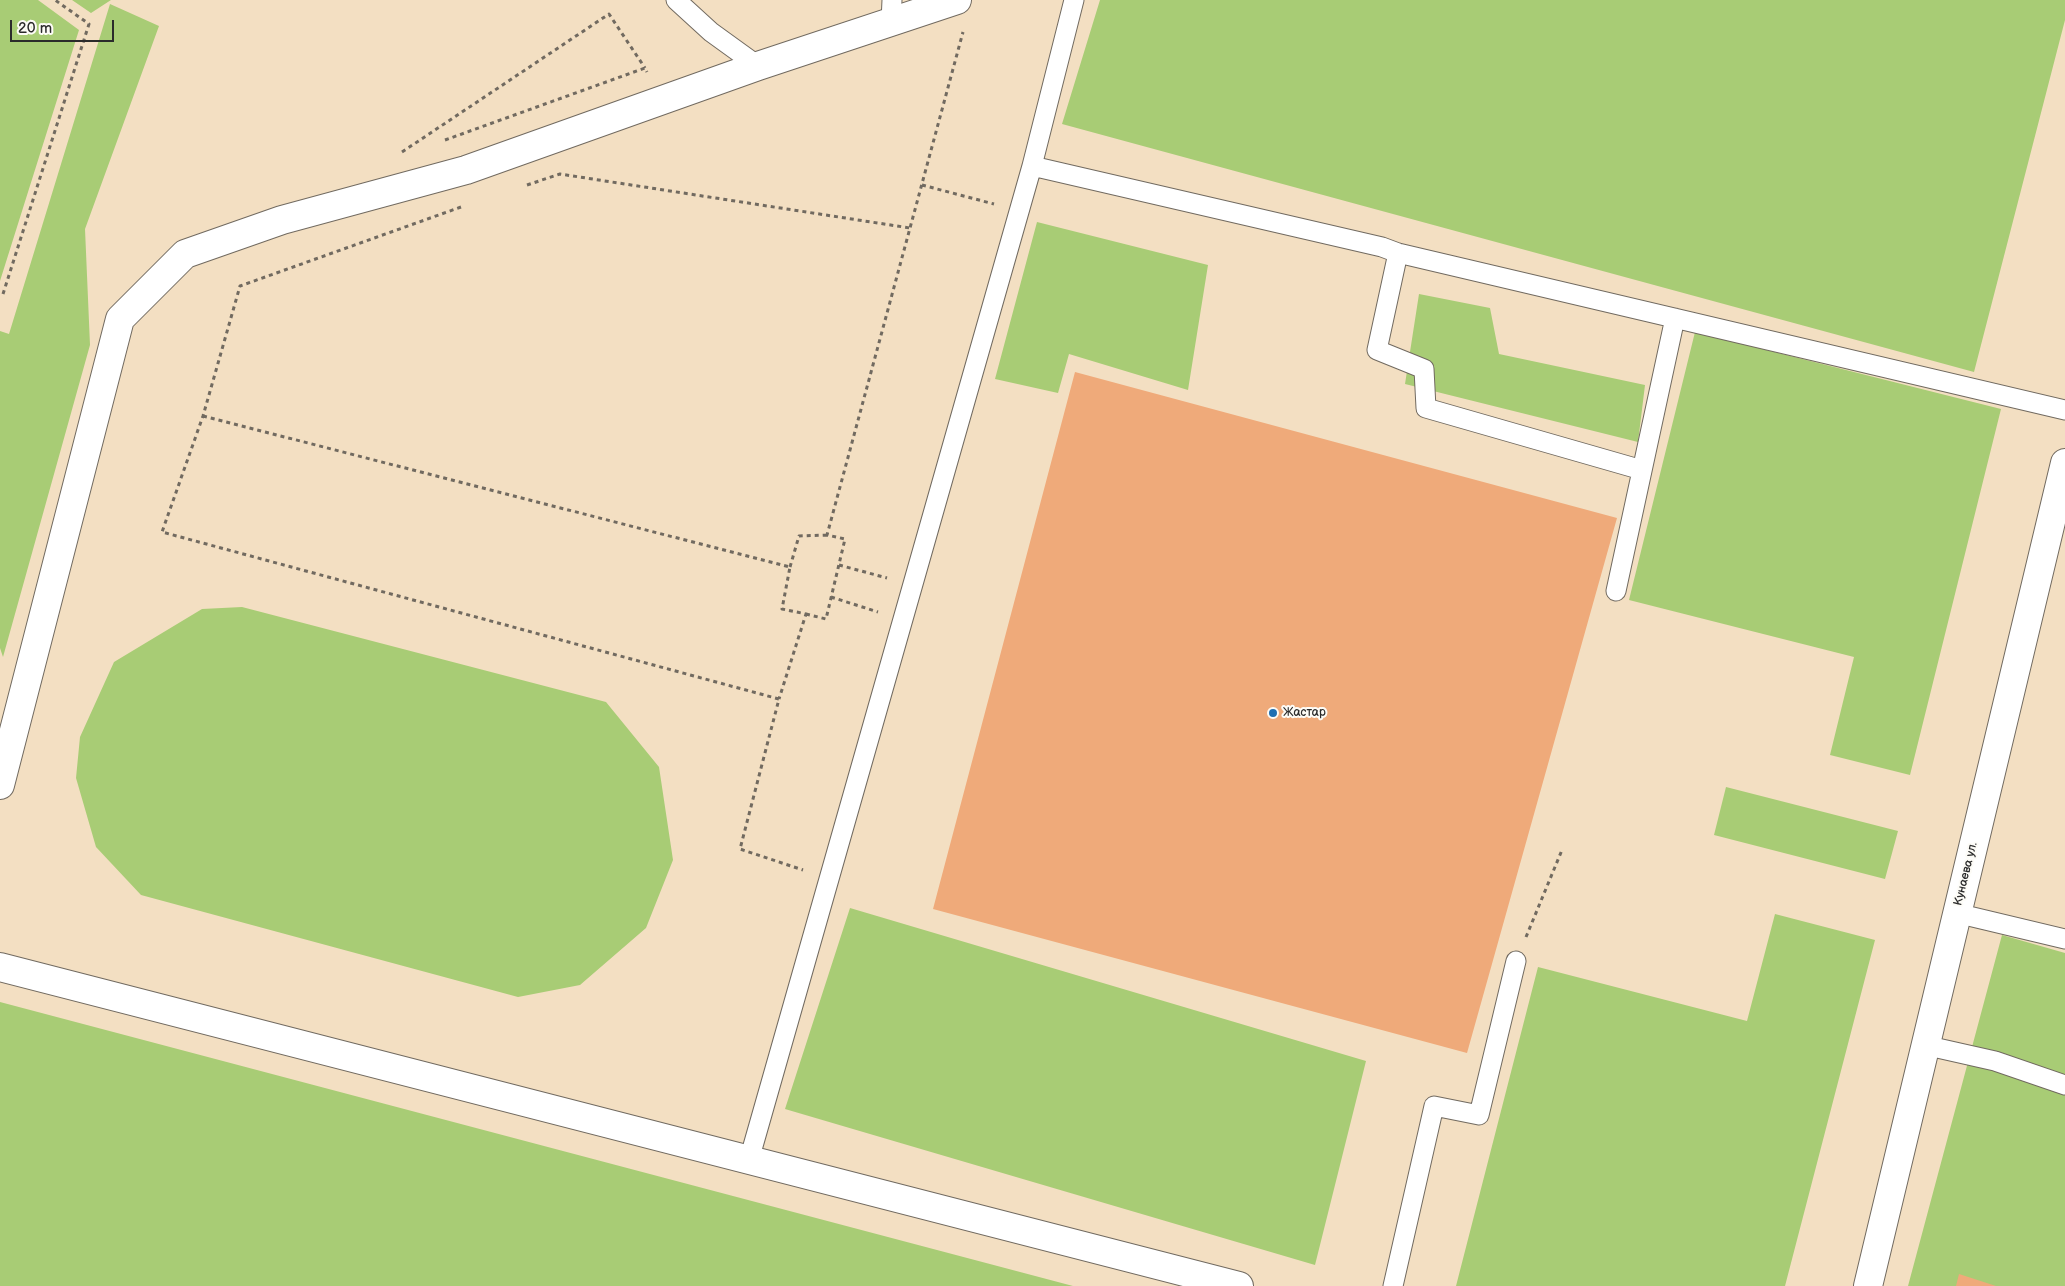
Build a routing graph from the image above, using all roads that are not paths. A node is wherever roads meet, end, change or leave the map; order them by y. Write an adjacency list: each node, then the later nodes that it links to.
1 (676, 0): 5 (lane)
2 (956, 0): 4 (street)
3 (1074, 0): 6 (lane)
4 (892, 11): 5 (street)
5 (758, 66): 13 (street)
6 (1032, 166): 7 (lane); 20 (lane)
7 (1398, 253): 8 (lane); 11 (lane)
8 (1675, 318): 9 (lane); 11 (lane)
9 (2065, 410)
10 (2065, 463): 14 (street, Кунаева ул.)
11 (1642, 470): 12 (lane)
12 (1616, 591)
13 (0, 785)
14 (1956, 914): 15 (lane); 18 (street, Кунаева ул.)
15 (2065, 939)
16 (1516, 961): 22 (lane)
17 (0, 967): 20 (street)
18 (1924, 1045): 19 (lane); 23 (street, Кунаева ул.)
19 (2065, 1086)
20 (749, 1160): 21 (street)
21 (1239, 1286)
22 (1393, 1286)
23 (1868, 1286)

